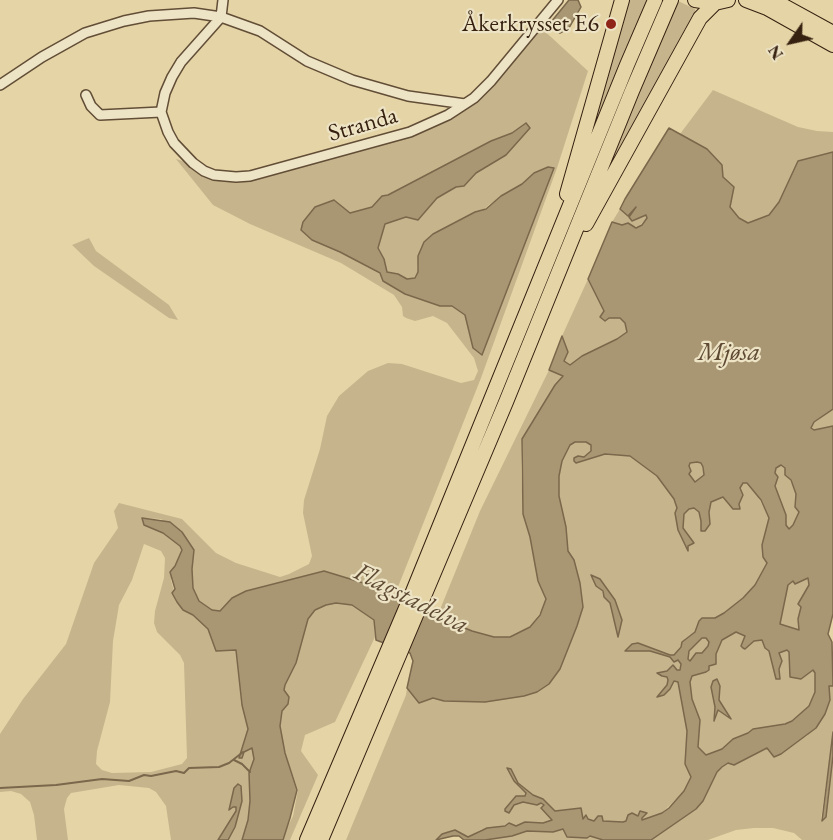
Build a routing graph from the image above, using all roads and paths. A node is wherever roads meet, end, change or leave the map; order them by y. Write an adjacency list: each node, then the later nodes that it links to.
1 (224, 0): 10 (street)
2 (558, 0): 15 (street, Stranda)
3 (622, 0): 17 (highway)
4 (655, 0): 17 (highway)
5 (671, 0): 17 (highway)
6 (696, 0): 9 (highway)
7 (746, 0): 12 (highway)
8 (773, 0): 11 (highway)
9 (722, 2): 17 (highway)
10 (221, 16): 13 (street); 15 (street); 16 (street)
11 (833, 33)
12 (833, 45)
13 (0, 85)
14 (86, 95): 16 (street)
15 (465, 104): 16 (street, Stranda)
16 (161, 112)
17 (560, 251): 18 (highway)
18 (393, 657): 19 (highway); 20 (highway)
19 (307, 840)
20 (321, 840)

